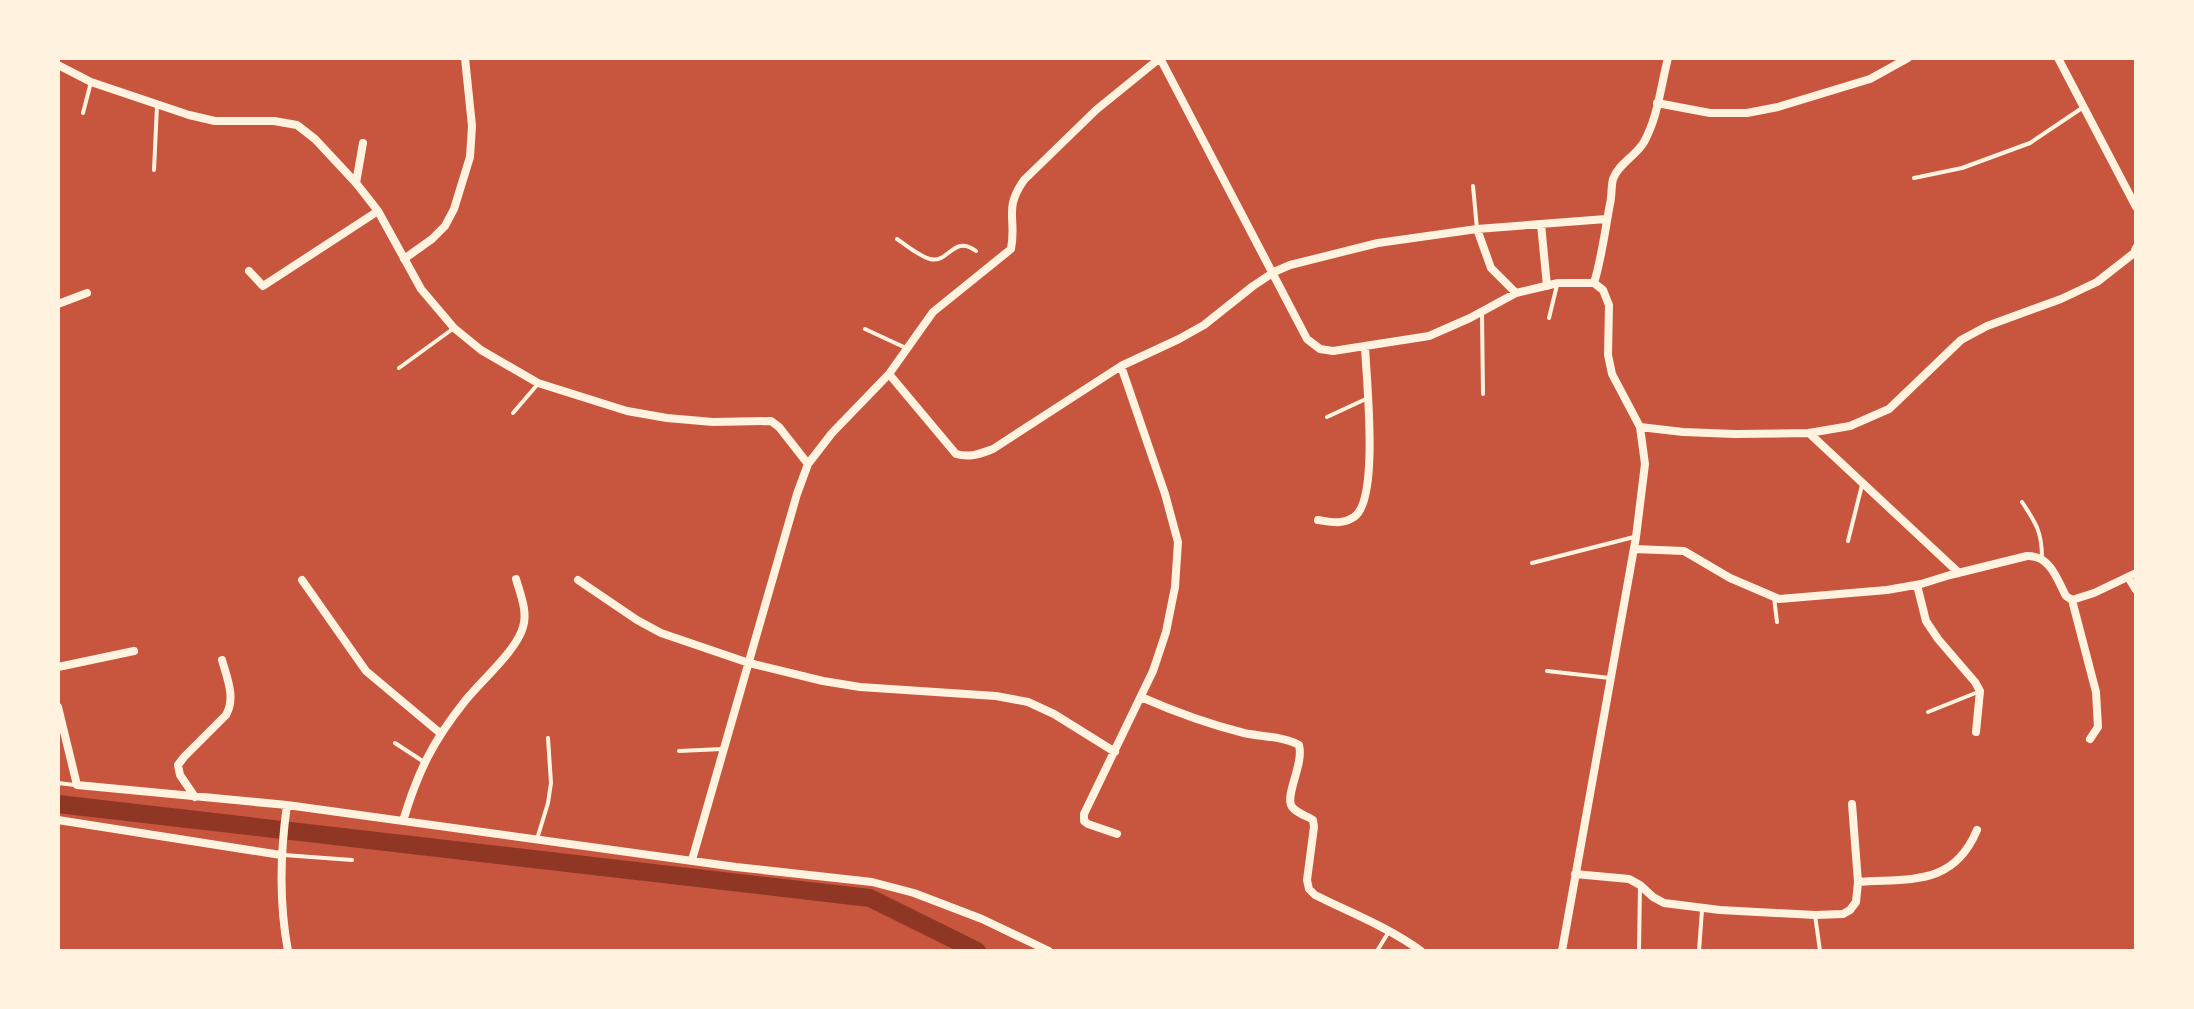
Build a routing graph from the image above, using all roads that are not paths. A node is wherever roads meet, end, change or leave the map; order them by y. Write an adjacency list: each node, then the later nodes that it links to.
1 (465, 58): 26 (street)
2 (1160, 58): 27 (street); 29 (street)
3 (1668, 58): 8 (street)
4 (1908, 58): 8 (street)
5 (2058, 58): 10 (street)
6 (58, 65): 7 (street)
7 (91, 82): 9 (street); 11 (lane)
8 (1657, 103): 19 (street)
9 (157, 106): 13 (lane); 15 (street)
10 (2084, 107): 14 (lane); 17 (street)
11 (83, 113)
12 (363, 143): 15 (street)
13 (154, 170)
14 (1914, 178)
15 (356, 183): 18 (street)
16 (1473, 186): 21 (lane)
17 (2136, 207)
18 (378, 211): 26 (street); 28 (street)
19 (1606, 219): 20 (street); 31 (street)
20 (1541, 224): 21 (street); 32 (street)
21 (1477, 229): 29 (street); 34 (street)
22 (897, 239): 24 (lane)
23 (2136, 248): 51 (street)
24 (976, 251)
25 (984, 258): 27 (lane)
26 (404, 259): 38 (street)
27 (991, 266): 41 (street)
28 (249, 271)
29 (1274, 272): 40 (street); 42 (street)
30 (1558, 283): 31 (street); 32 (street); 37 (lane)
31 (1594, 283): 50 (street)
32 (1547, 286): 34 (street)
33 (87, 293): 35 (street)
34 (1516, 293): 36 (street)
35 (58, 304)
36 (1482, 311): 40 (street); 46 (lane)
37 (1549, 318)
38 (454, 328): 43 (lane); 45 (street)
39 (865, 329): 41 (lane)
40 (1365, 346): 47 (street)
41 (908, 349): 44 (street)
42 (1121, 366): 44 (street); 78 (street)
43 (399, 368)
44 (889, 374): 52 (street)
45 (538, 383): 48 (lane); 52 (street)
46 (1483, 394)
47 (1368, 398): 49 (lane); 55 (street)
48 (513, 413)
49 (1327, 417)
50 (1640, 427): 51 (street); 56 (street)
51 (1809, 433): 53 (street)
52 (808, 464): 73 (street)
53 (1862, 483): 57 (lane); 61 (street)
54 (2022, 502): 59 (lane)
55 (1318, 520)
56 (1636, 537): 58 (street); 60 (lane)
57 (1848, 541)
58 (1634, 549): 68 (street); 76 (street)
59 (2042, 558): 61 (street); 69 (street)
60 (1532, 563)
61 (1959, 573): 66 (street)
62 (2132, 575): 67 (street); 69 (street)
63 (516, 579): 82 (street)
64 (302, 580): 82 (street)
65 (578, 580): 73 (street)
66 (1917, 585): 68 (street); 77 (street)
67 (2136, 590)
68 (1774, 597): 70 (lane)
69 (2072, 600): 84 (street)
70 (1777, 622)
71 (134, 651): 74 (street)
72 (222, 660): 92 (street)
73 (749, 663): 86 (street); 88 (street)
74 (58, 667)
75 (1547, 671): 76 (lane)
76 (1610, 678): 103 (street)
77 (1980, 691): 80 (lane); 81 (street)
78 (1141, 697): 88 (street); 108 (street)
79 (58, 707): 91 (street)
80 (1928, 712)
81 (1976, 732)
82 (440, 733): 89 (street)
83 (548, 738): 99 (lane)
84 (2090, 739)
85 (395, 743): 89 (lane)
86 (724, 749): 87 (lane); 102 (street)
87 (679, 751)
88 (1115, 752): 98 (street)
89 (424, 762): 96 (street)
90 (58, 783): 91 (lane)
91 (77, 785): 92 (street)
92 (195, 797): 94 (street)
93 (1852, 804): 104 (street)
94 (287, 805): 96 (street); 100 (street)
95 (58, 820): 100 (street)
96 (403, 821): 99 (street)
97 (1977, 830): 104 (street)
98 (1117, 834)
99 (537, 839): 102 (street)
100 (281, 855): 101 (lane); 109 (street)
101 (352, 860)
102 (692, 860): 110 (street)
103 (1575, 874): 105 (street); 113 (street)
104 (1858, 882): 107 (street)
105 (1640, 885): 106 (street); 114 (lane)
106 (1703, 908): 107 (street); 115 (lane)
107 (1815, 915): 116 (lane)
108 (1389, 931): 111 (lane); 112 (street)
109 (288, 951)
110 (1049, 951)
111 (1377, 951)
112 (1421, 951)
113 (1562, 951)
114 (1639, 951)
115 (1699, 951)
116 (1820, 951)

